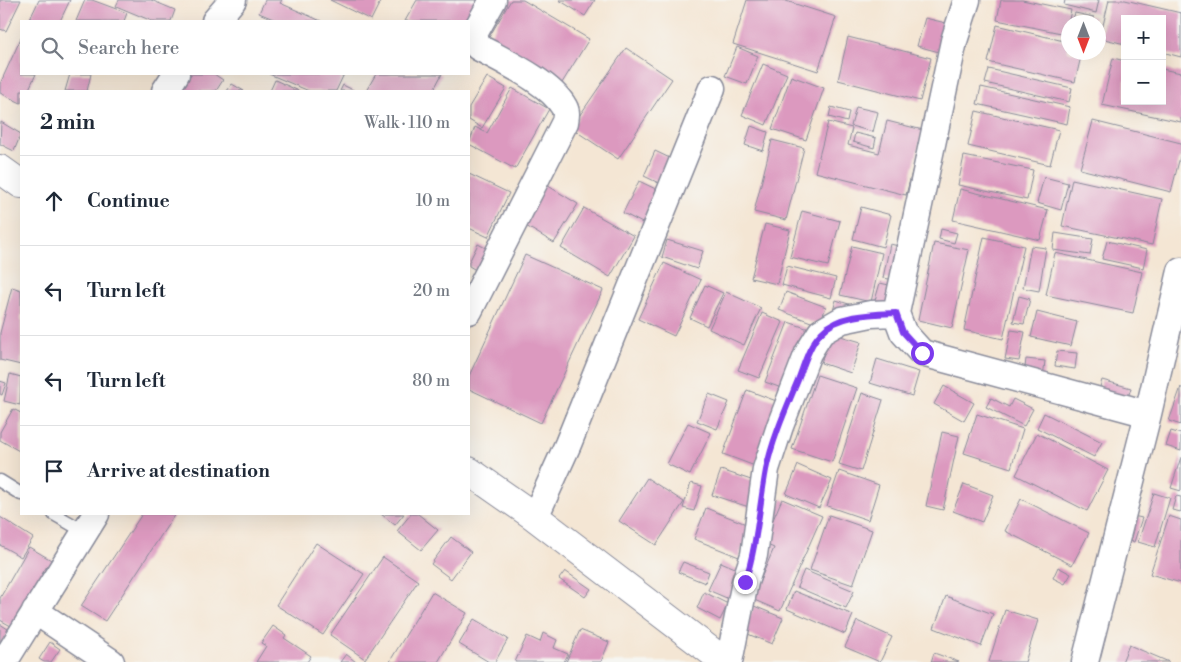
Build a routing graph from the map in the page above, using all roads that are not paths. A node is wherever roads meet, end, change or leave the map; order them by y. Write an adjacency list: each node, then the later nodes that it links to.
1 (233, 0): 4 (street)
2 (493, 0): 11 (street)
3 (967, 0): 12 (street)
4 (216, 20)
5 (175, 75): 7 (street)
6 (712, 88): 18 (street)
7 (166, 90)
8 (0, 169): 9 (main road)
9 (20, 183)
10 (1181, 271): 13 (street)
11 (470, 309)
12 (896, 313): 13 (street); 24 (street)
13 (1148, 414): 25 (street)
14 (470, 472): 18 (main road)
15 (0, 481): 16 (lane)
16 (20, 493)
17 (58, 515): 19 (lane)
18 (535, 517): 23 (main road)
19 (90, 523): 20 (street)
20 (35, 611): 21 (street); 22 (street)
21 (4, 662)
22 (111, 662)
23 (725, 662)
24 (729, 662)
25 (1086, 662)

